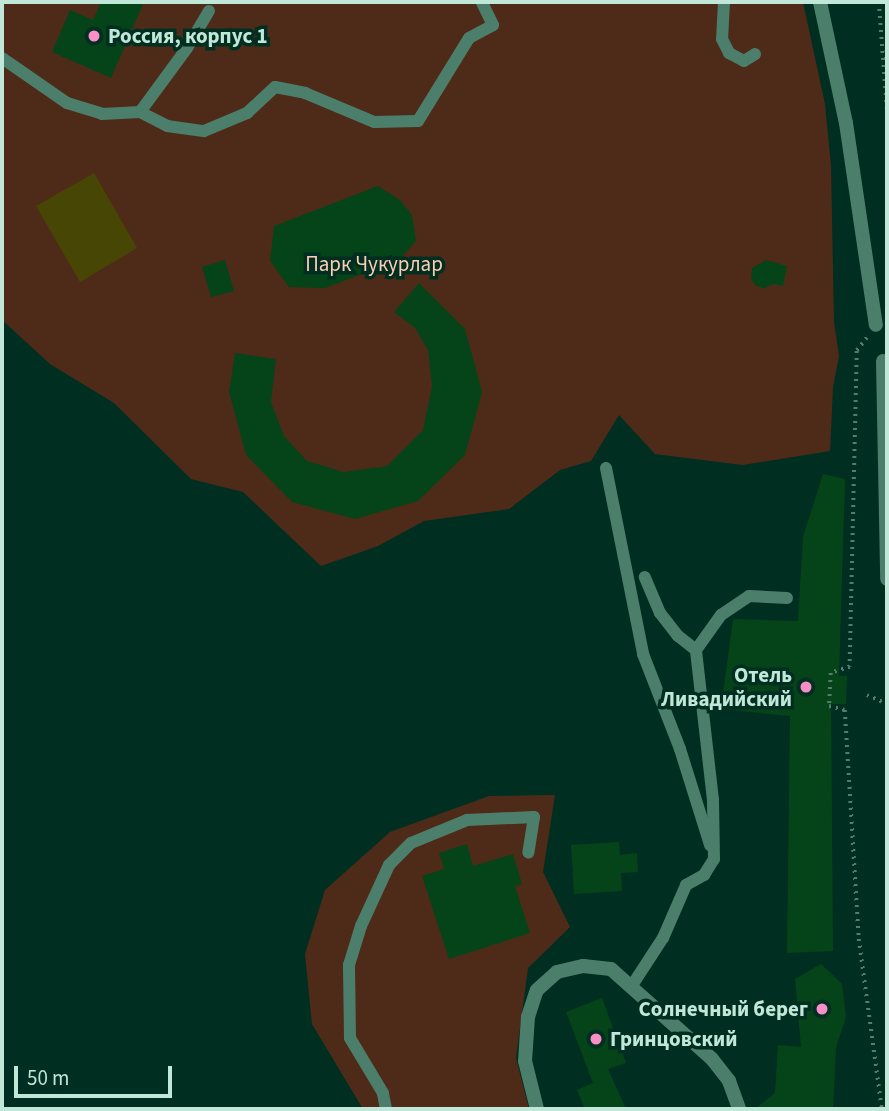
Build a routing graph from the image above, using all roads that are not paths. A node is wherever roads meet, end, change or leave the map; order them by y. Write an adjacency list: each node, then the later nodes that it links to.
1 (482, 2): 7 (lane)
2 (723, 2): 5 (lane)
3 (820, 2): 8 (street)
4 (209, 11): 7 (lane)
5 (755, 54)
6 (2, 58): 7 (lane)
7 (140, 112)
8 (876, 325)
9 (883, 361): 12 (street)
10 (606, 468): 16 (lane)
11 (645, 577): 14 (lane)
12 (887, 579)
13 (787, 598): 14 (lane)
14 (696, 650): 16 (lane)
15 (528, 853): 18 (lane)
16 (714, 859): 17 (lane)
17 (631, 987): 19 (street); 20 (street)
18 (386, 1109)
19 (537, 1109)
20 (739, 1109)

